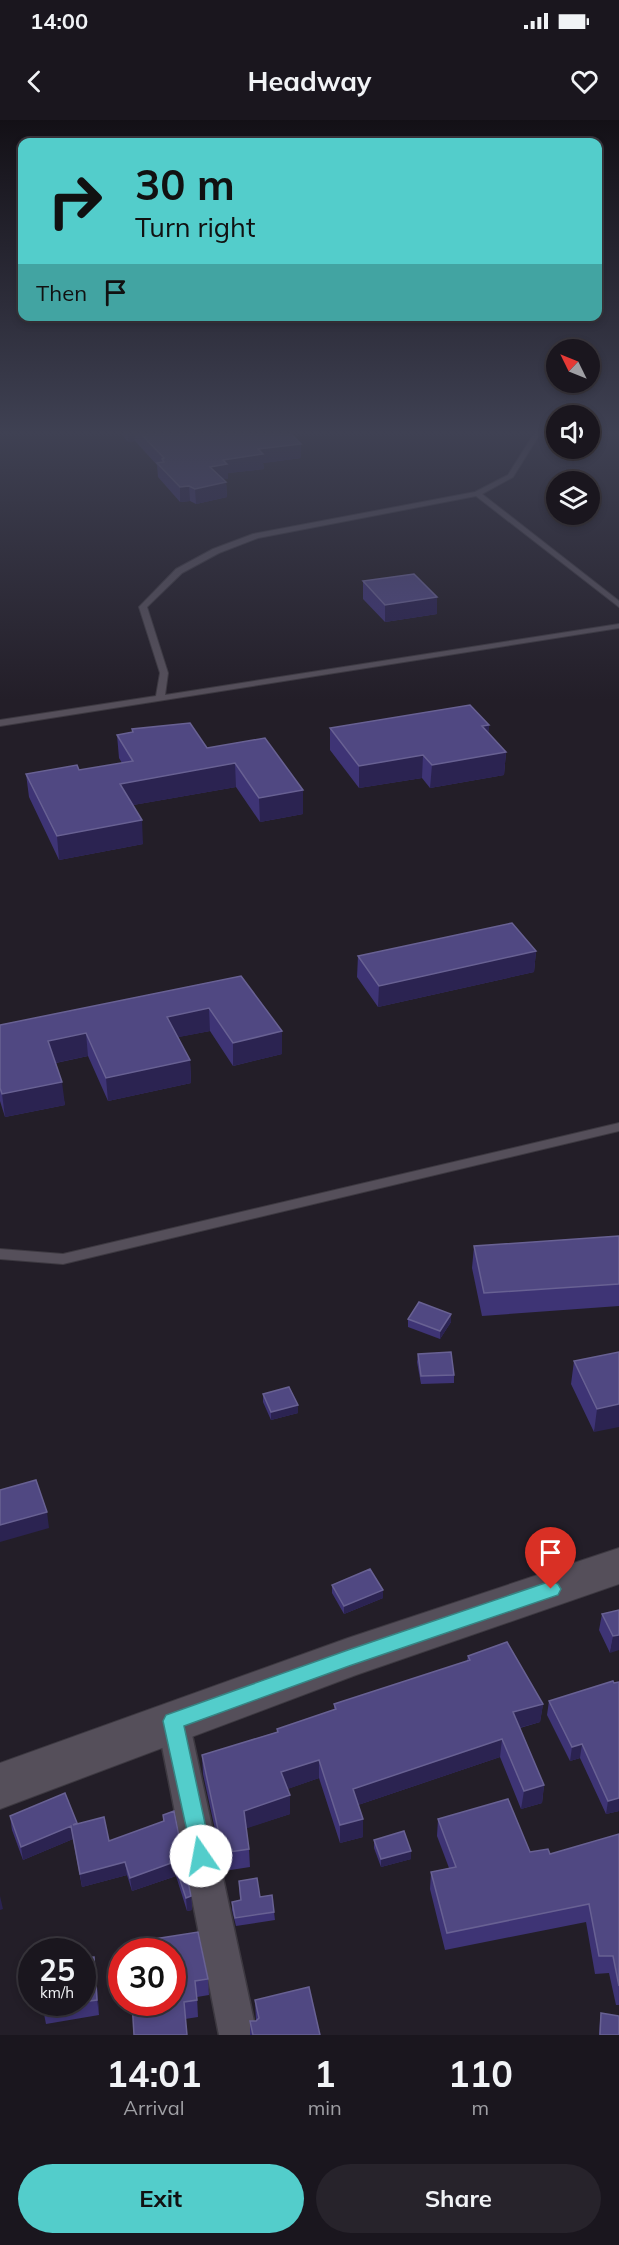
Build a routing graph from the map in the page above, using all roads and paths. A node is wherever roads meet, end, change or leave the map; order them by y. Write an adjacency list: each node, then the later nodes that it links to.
1 (333, 521): 5 (lane)
2 (512, 521): 3 (lane)
3 (619, 605)
4 (619, 626): 5 (lane)
5 (160, 698): 6 (lane)
6 (0, 723)
7 (619, 1127): 8 (lane)
8 (0, 1254)
9 (619, 1566): 10 (main road)
10 (173, 1721): 11 (main road); 12 (street)
11 (0, 1786)
12 (238, 2035)

